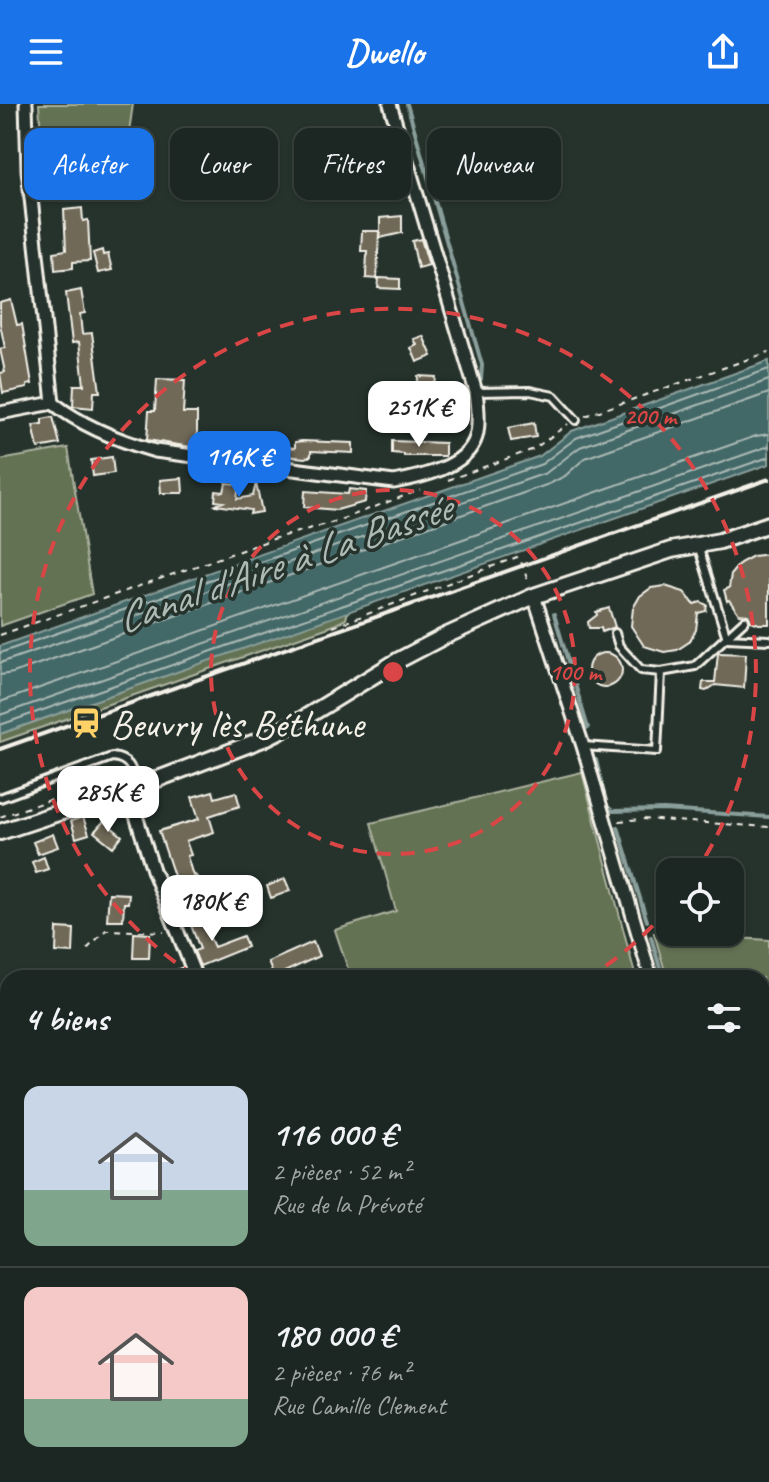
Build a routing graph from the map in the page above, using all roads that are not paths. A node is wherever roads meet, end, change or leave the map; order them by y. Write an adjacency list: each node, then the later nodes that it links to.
1 (26, 104): 4 (street)
2 (390, 104): 3 (street)
3 (476, 392): 4 (street); 6 (lane)
4 (53, 403): 5 (street)
5 (0, 413)
6 (576, 420)
7 (769, 524): 8 (street)
8 (698, 545): 9 (street); 12 (lane)
9 (534, 596): 15 (street); 16 (street)
10 (745, 620): 12 (lane)
11 (615, 633): 14 (lane)
12 (727, 638): 13 (lane); 14 (lane)
13 (769, 640)
14 (661, 672): 15 (lane)
15 (583, 746): 20 (street)
16 (133, 783): 17 (lane); 18 (street); 19 (street)
17 (0, 798)
18 (0, 832)
19 (192, 970)
20 (649, 970)

